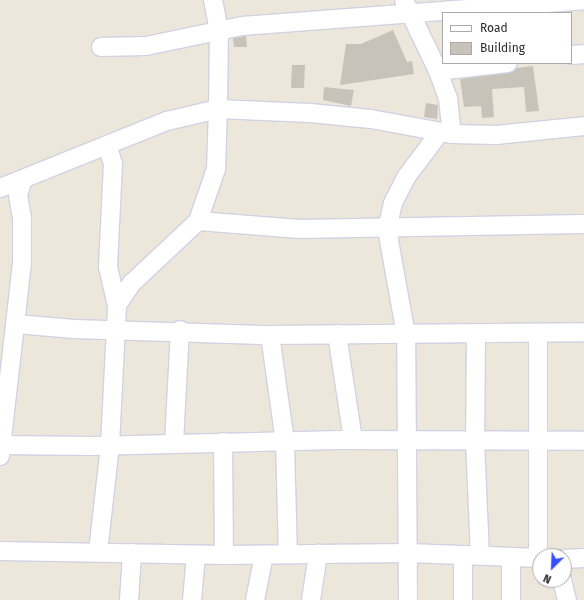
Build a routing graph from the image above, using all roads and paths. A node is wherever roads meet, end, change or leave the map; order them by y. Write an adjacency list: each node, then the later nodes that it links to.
1 (213, 0): 4 (street)
2 (584, 0): 3 (street)
3 (407, 7): 4 (street); 9 (street)
4 (219, 31): 5 (street); 10 (street)
5 (101, 47)
6 (584, 54): 7 (street)
7 (572, 55)
8 (499, 64): 9 (street)
9 (438, 71): 12 (street)
10 (218, 109): 12 (street); 13 (street); 16 (street)
11 (584, 126): 12 (street)
12 (446, 133): 18 (street)
13 (107, 145): 14 (street); 19 (street)
14 (21, 187): 15 (street); 20 (street)
15 (0, 188)
16 (198, 221): 18 (street); 19 (street)
17 (584, 224): 18 (street)
18 (386, 229): 28 (street)
19 (117, 305): 21 (street)
20 (16, 324): 21 (street); 37 (street)
21 (114, 330): 22 (street); 38 (street)
22 (180, 330): 27 (street); 36 (street)
23 (584, 332): 24 (street)
24 (538, 333): 26 (street); 35 (street)
25 (337, 334): 27 (street); 28 (street); 29 (street)
26 (476, 334): 28 (street); 31 (street)
27 (270, 335): 34 (street)
28 (406, 335): 30 (street)
29 (353, 440): 30 (street); 34 (street)
30 (408, 441): 31 (street); 44 (street)
31 (475, 441): 35 (street); 50 (street)
32 (584, 441): 35 (street)
33 (223, 442): 34 (street); 36 (street); 48 (street)
34 (285, 442): 46 (street)
35 (537, 442): 40 (street)
36 (174, 443): 38 (street)
37 (0, 445): 38 (street); 39 (street)
38 (110, 445): 42 (street)
39 (0, 456)
40 (539, 548)
41 (0, 551): 42 (street)
42 (98, 552): 43 (street)
43 (132, 553): 45 (street); 56 (street)
44 (408, 553): 47 (street); 50 (street); 60 (street)
45 (196, 554): 48 (street); 57 (street)
46 (288, 554): 47 (street); 49 (street)
47 (318, 554): 59 (street)
48 (224, 555): 49 (street)
49 (264, 555): 58 (street)
50 (472, 556): 51 (street); 61 (street)
51 (511, 557): 52 (street); 62 (street)
52 (532, 558)
53 (584, 558): 54 (street)
54 (572, 559)
55 (564, 588): 63 (street)
56 (129, 600)
57 (192, 600)
58 (255, 600)
59 (311, 600)
60 (408, 600)
61 (464, 600)
62 (511, 600)
63 (567, 600)

